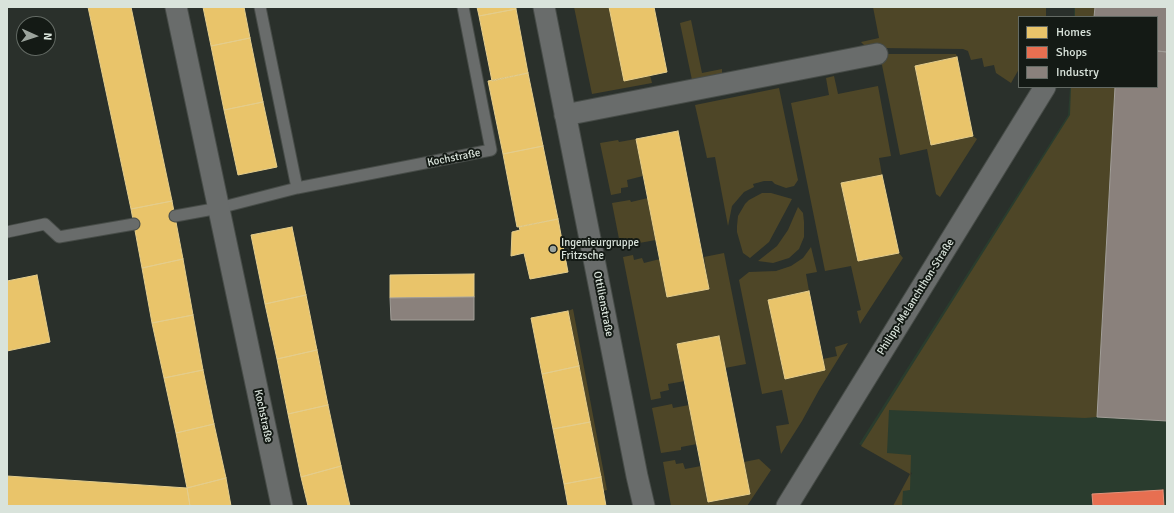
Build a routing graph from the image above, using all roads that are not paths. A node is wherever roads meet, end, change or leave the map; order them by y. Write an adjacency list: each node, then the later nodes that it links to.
1 (176, 7): 9 (street, Kochstraße)
2 (260, 7): 8 (lane)
3 (463, 7): 8 (lane, Kochstraße)
4 (544, 7): 7 (street, Ottilienstraße)
5 (877, 54): 7 (street)
6 (1044, 88): 15 (street, Philipp-Melanchthon-Straße)
7 (566, 115): 14 (street, Ottilienstraße)
8 (297, 188): 9 (lane, Kochstraße)
9 (219, 208): 10 (lane, Kochstraße); 13 (street, Kochstraße)
10 (175, 216)
11 (134, 224): 12 (lane)
12 (7, 232)
13 (282, 506)
14 (644, 506)
15 (787, 506)

